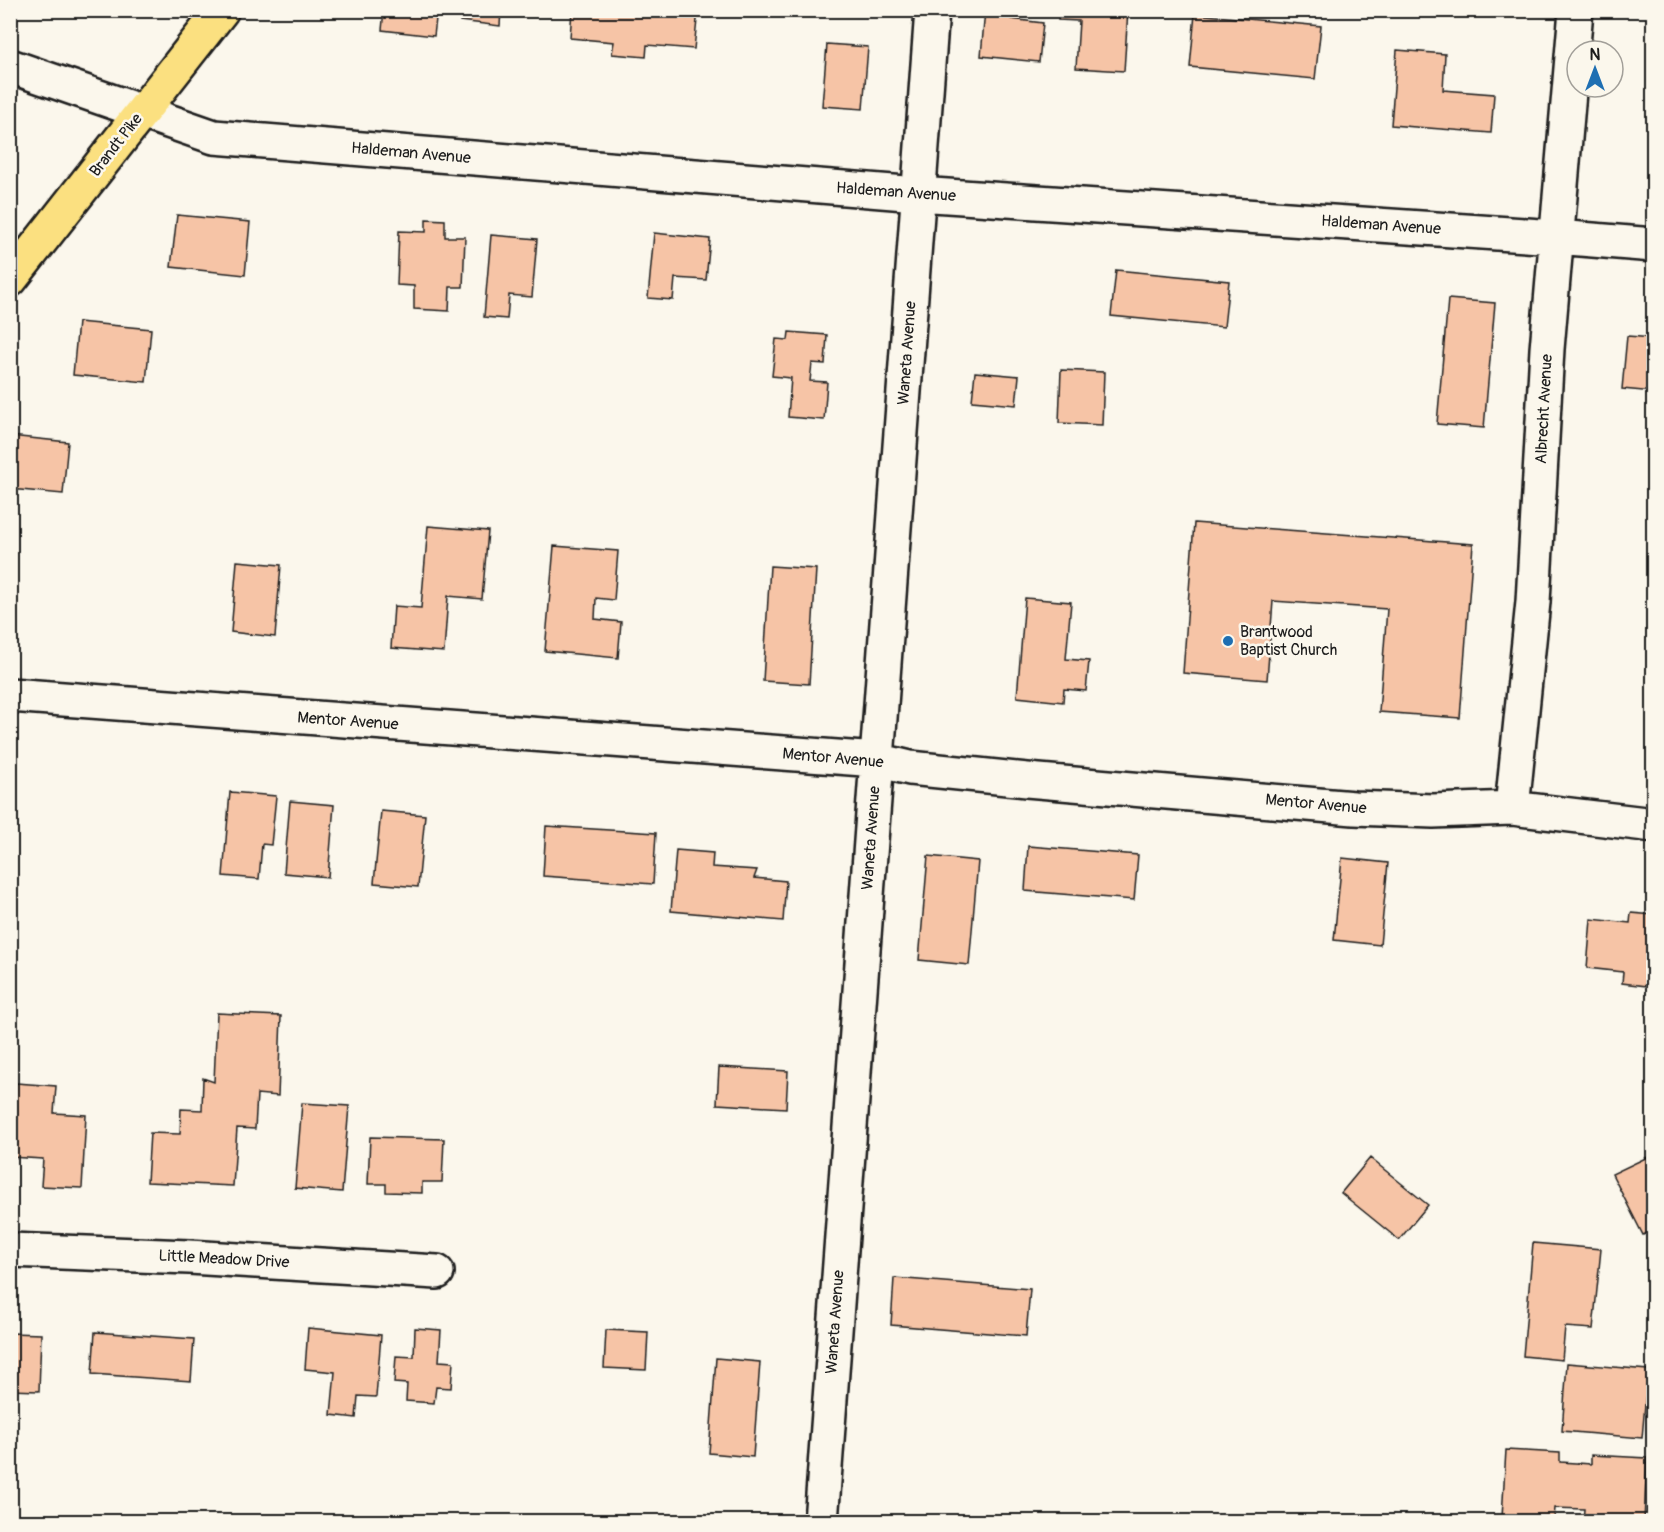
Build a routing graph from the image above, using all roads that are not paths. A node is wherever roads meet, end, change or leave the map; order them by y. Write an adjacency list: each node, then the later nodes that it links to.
1 (222, 10): 5 (main road, Brandt Pike)
2 (932, 10): 6 (street, Waneta Avenue)
3 (1576, 10): 7 (street, Albrecht Avenue)
4 (10, 66): 5 (street, Haldeman Avenue)
5 (142, 112): 6 (street, Haldeman Avenue); 9 (main road, Brandt Pike)
6 (918, 194): 7 (street, Haldeman Avenue); 11 (street, Waneta Avenue)
7 (1556, 237): 8 (street, Haldeman Avenue); 12 (street, Albrecht Avenue)
8 (1653, 245)
9 (10, 280)
10 (10, 695): 11 (street, Mentor Avenue)
11 (877, 760): 12 (street, Mentor Avenue); 16 (street, Waneta Avenue)
12 (1512, 808): 13 (street, Mentor Avenue)
13 (1653, 825)
14 (10, 1250): 15 (street, Little Meadow Drive)
15 (437, 1272)
16 (821, 1521)

